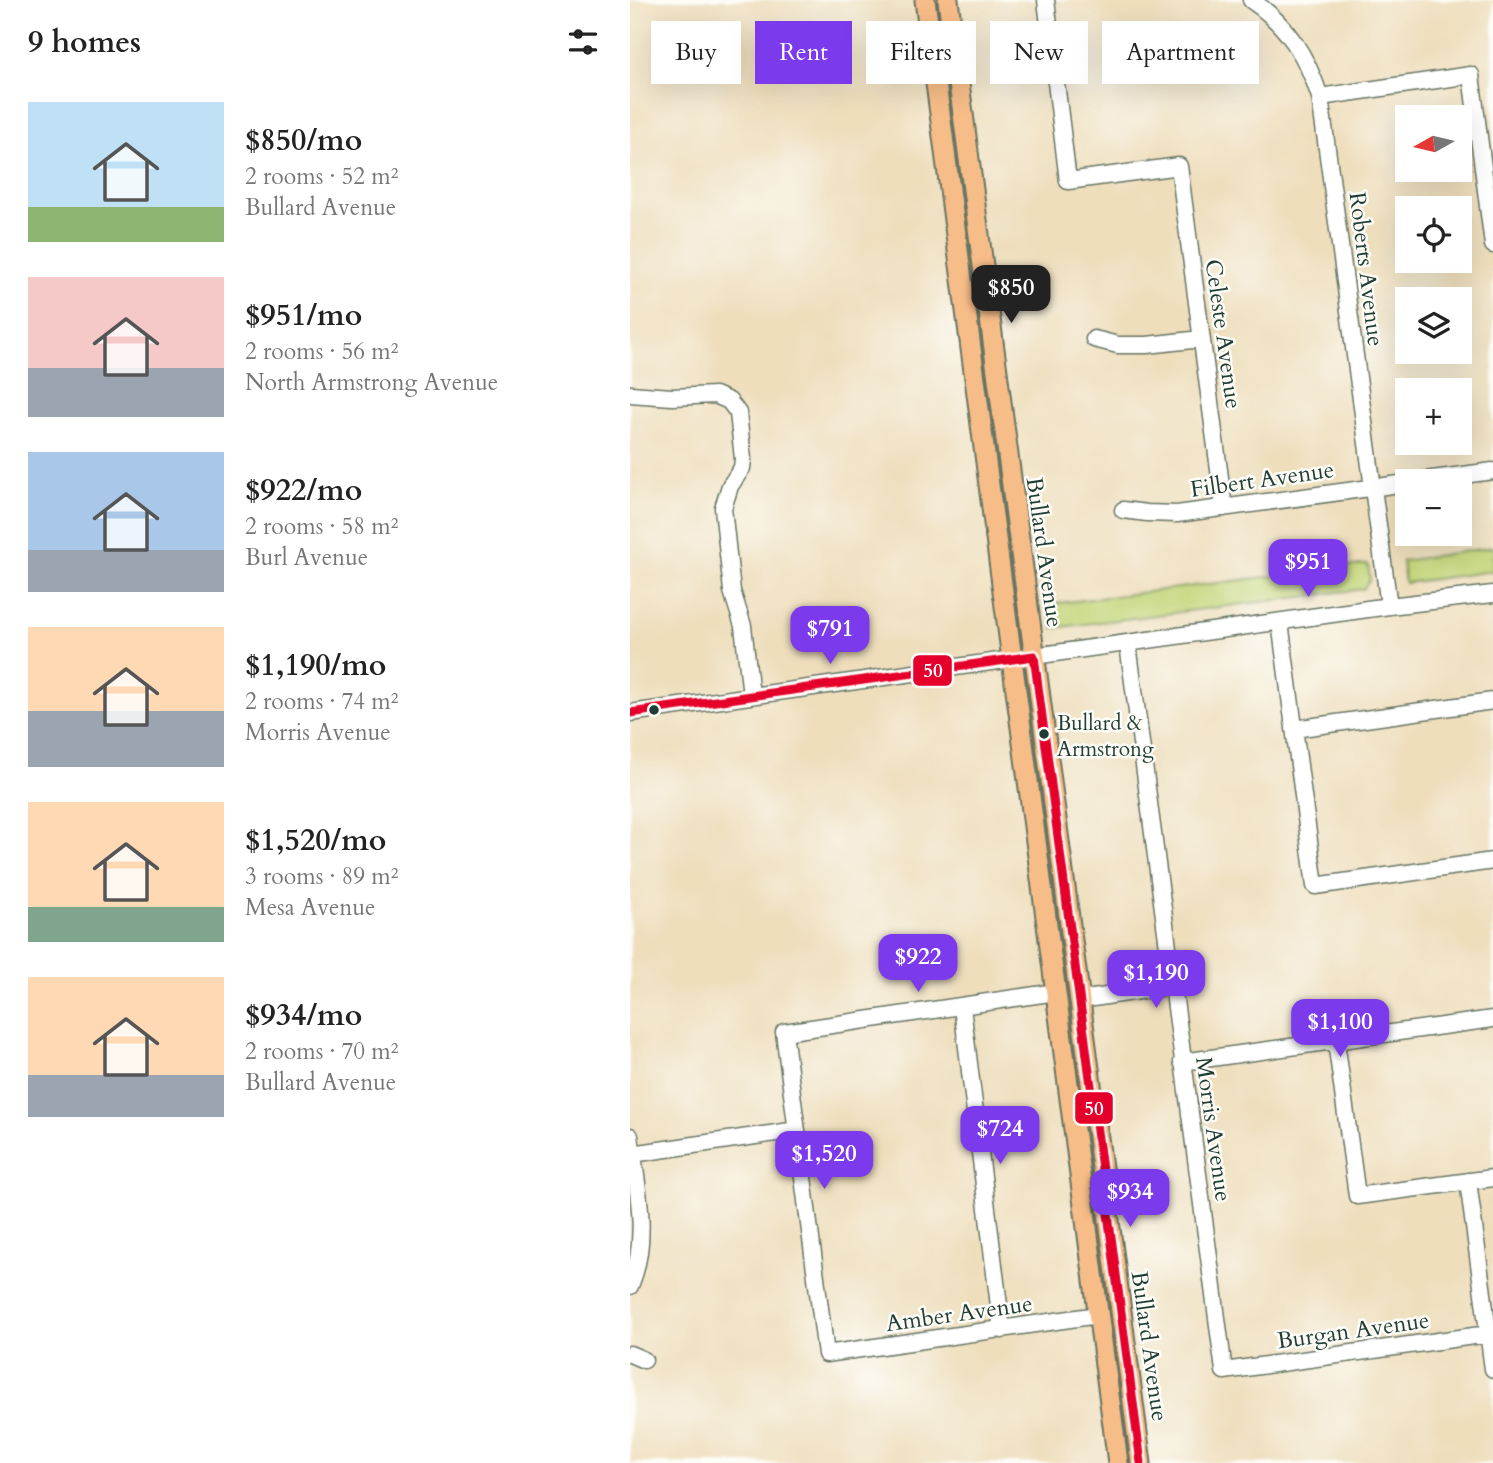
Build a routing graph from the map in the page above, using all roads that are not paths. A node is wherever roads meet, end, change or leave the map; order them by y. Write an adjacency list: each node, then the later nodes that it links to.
1 (925, 0): 21 (main road, Bullard Avenue)
2 (948, 0): 20 (main road, Bullard Avenue)
3 (1046, 0): 8 (street, Celeste Avenue)
4 (1254, 1): 5 (street, Roberts Avenue)
5 (1321, 97): 6 (street); 13 (street, Roberts Avenue)
6 (1493, 245)
7 (1094, 339): 8 (street)
8 (1201, 339): 14 (street, Celeste Avenue)
9 (630, 394): 22 (street)
10 (1493, 471): 11 (street)
11 (1472, 474)
12 (1395, 484): 13 (street, Filbert Avenue)
13 (1372, 487): 14 (street, Filbert Avenue); 17 (street, Roberts Avenue)
14 (1224, 508): 15 (street, Filbert Avenue)
15 (1123, 510)
16 (1493, 594): 17 (street)
17 (1389, 607): 18 (street)
18 (1280, 622): 19 (street); 25 (street)
19 (1128, 644): 20 (street); 27 (street, Morris Avenue)
20 (1034, 656): 21 (street); 29 (main road, Bullard Avenue)
21 (1012, 659): 22 (street); 28 (main road, Bullard Avenue)
22 (751, 695): 24 (street)
23 (1493, 701): 25 (street)
24 (630, 713)
25 (1294, 729): 26 (street)
26 (1493, 861)
27 (1172, 986): 29 (street); 33 (street, Morris Avenue)
28 (1056, 992): 30 (street); 34 (main road, Bullard Avenue); 41 (main road, Bullard Avenue)
29 (1080, 1000): 34 (main road, Bullard Avenue)
30 (962, 1007): 35 (street); 42 (street)
31 (1493, 1019): 32 (street)
32 (1336, 1041): 33 (street); 39 (street)
33 (1182, 1062): 45 (street, Morris Avenue)
34 (1094, 1111): 46 (main road, Bullard Avenue)
35 (797, 1130): 37 (street); 42 (street, Amber Avenue)
36 (630, 1136): 37 (street)
37 (632, 1154): 40 (street)
38 (1493, 1178): 39 (street)
39 (1468, 1181): 43 (street)
40 (630, 1286)
41 (1098, 1315): 42 (street, Amber Avenue); 47 (main road, Bullard Avenue)
42 (1002, 1330)
43 (1488, 1334): 44 (street); 45 (street, Burgan Avenue)
44 (1493, 1369)
45 (1223, 1371)
46 (1135, 1462)
47 (1118, 1463)

